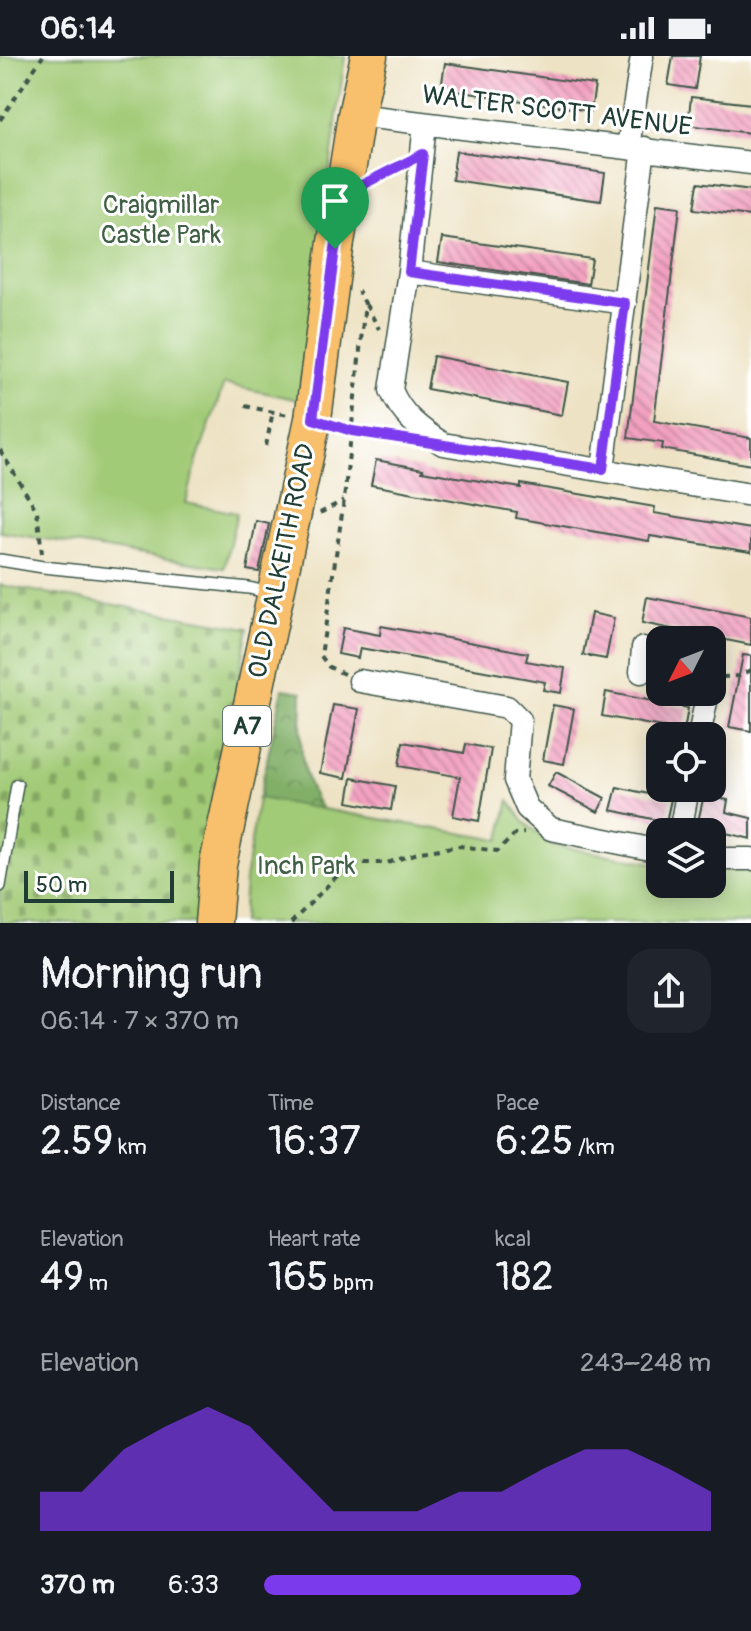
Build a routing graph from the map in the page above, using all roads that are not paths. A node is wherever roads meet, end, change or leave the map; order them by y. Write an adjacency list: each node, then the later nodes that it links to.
1 (369, 56): 3 (main road, OLD DALKEITH ROAD / A7)
2 (642, 56): 5 (street)
3 (356, 115): 4 (street, WALTER SCOTT AVENUE); 12 (main road, OLD DALKEITH ROAD / A7)
4 (425, 124): 5 (street, WALTER SCOTT AVENUE); 7 (street)
5 (636, 148): 6 (street, WALTER SCOTT AVENUE); 8 (street)
6 (751, 163)
7 (409, 272): 8 (street); 9 (street)
8 (625, 303): 9 (street)
9 (603, 469): 10 (street)
10 (751, 495)
11 (0, 560): 12 (lane)
12 (275, 594): 19 (main road, OLD DALKEITH ROAD / A7)
13 (360, 681): 15 (street)
14 (17, 785): 18 (lane)
15 (646, 848)
16 (726, 859): 17 (street)
17 (751, 859)
18 (0, 886)
19 (213, 923)

